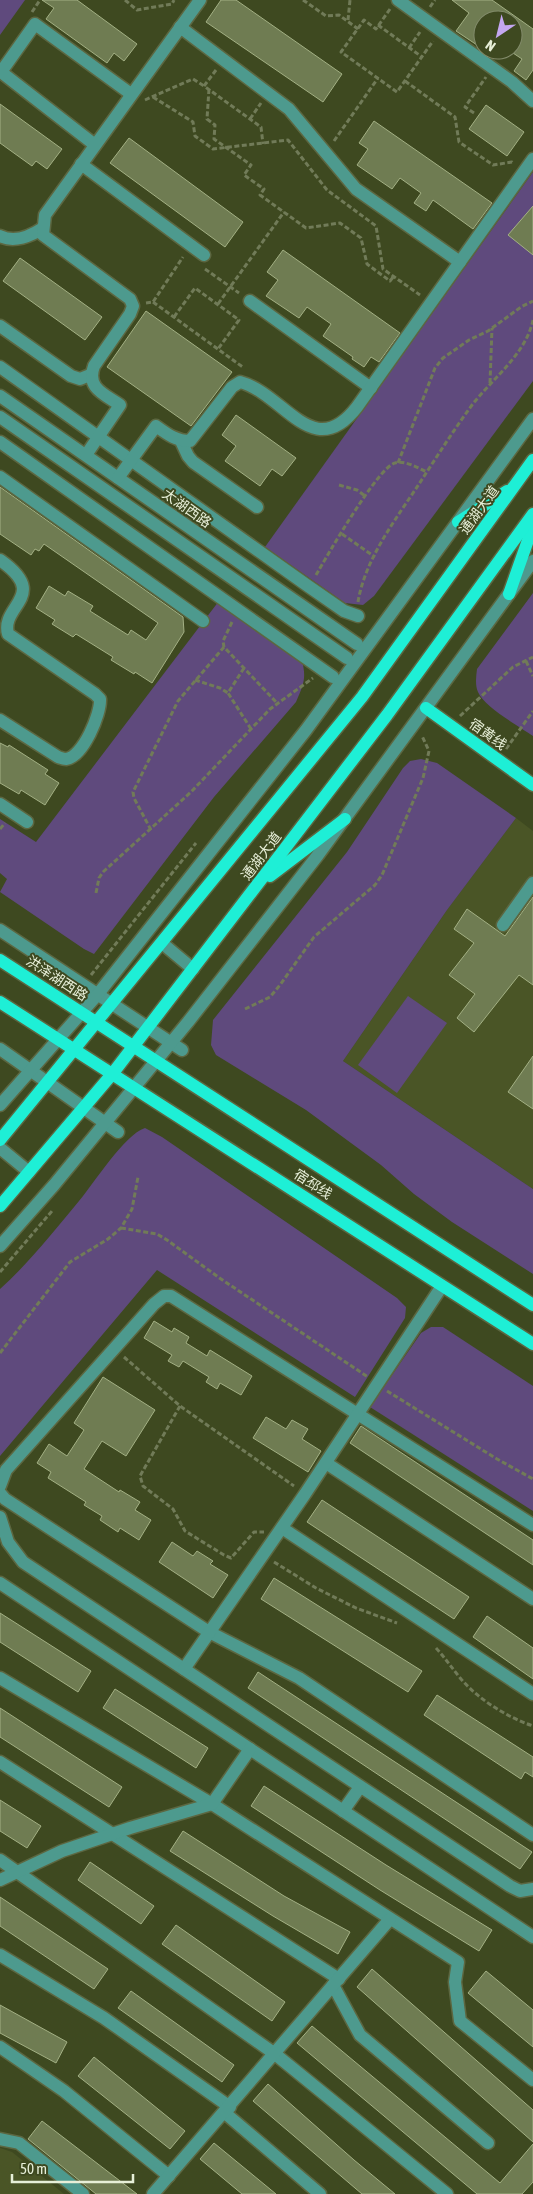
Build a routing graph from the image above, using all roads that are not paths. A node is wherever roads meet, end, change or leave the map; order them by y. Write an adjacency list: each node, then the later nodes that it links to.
1 (200, 0): 3 (street)
2 (395, 3): 5 (street)
3 (180, 27): 4 (street); 12 (street)
4 (131, 94): 6 (street); 6 (street)
5 (533, 101)
6 (95, 145): 8 (street)
7 (533, 159): 12 (street)
8 (81, 164): 9 (street); 11 (street)
9 (43, 228): 10 (street); 16 (street)
10 (0, 236)
11 (202, 260)
12 (460, 262): 17 (street)
13 (250, 301): 17 (street)
14 (0, 326): 16 (street)
15 (0, 367): 21 (street)
16 (90, 375): 21 (street)
17 (370, 388): 22 (street)
18 (0, 396): 24 (street, 太湖西路)
19 (0, 417): 41 (street)
20 (533, 419): 32 (street)
21 (99, 436): 24 (street); 25 (street)
22 (181, 441): 25 (street); 30 (street)
23 (0, 442): 42 (street)
24 (86, 455): 28 (street, 太湖西路)
25 (131, 459): 28 (street); 37 (street)
26 (533, 460): 29 (main road, 通湖大道)
27 (0, 477): 39 (street)
28 (118, 478): 40 (street, 太湖西路)
29 (514, 486): 32 (main road); 53 (main road, 通湖大道)
30 (257, 508)
31 (533, 514): 50 (main road, 通湖大道)
32 (458, 522): 56 (street)
33 (533, 526): 36 (main road)
34 (0, 560): 38 (street)
35 (533, 561): 36 (street)
36 (509, 594): 43 (street)
37 (358, 616)
38 (2, 619): 44 (street)
39 (203, 621)
40 (357, 644)
41 (347, 658)
42 (329, 674)
43 (426, 708): 45 (main road, 宿黄线); 47 (street)
44 (0, 720)
45 (533, 784)
46 (0, 804): 48 (street)
47 (345, 818): 50 (main road); 63 (street)
48 (27, 822)
49 (533, 883): 51 (street)
50 (256, 886): 55 (main road, 通湖大道)
51 (503, 925)
52 (0, 930): 56 (street)
53 (162, 943): 55 (street); 58 (main road, 通湖大道)
54 (0, 960): 59 (main road, 洪泽湖西路)
55 (193, 969): 61 (main road, 通湖大道)
56 (98, 994): 58 (street); 59 (street)
57 (0, 1002): 62 (main road)
58 (112, 1004): 60 (main road, 通湖大道); 61 (street)
59 (82, 1012): 60 (main road, 洪泽湖西路); 62 (street)
60 (98, 1022): 64 (main road, 宿邳线); 66 (main road, 通湖大道)
61 (149, 1027): 63 (street); 64 (main road, 通湖大道)
62 (58, 1039): 66 (main road); 69 (street)
63 (171, 1043): 67 (street); 68 (street)
64 (135, 1046): 68 (main road, 宿邳线); 70 (main road, 通湖大道)
65 (0, 1048): 69 (street)
66 (76, 1050): 70 (main road, 宿邳线); 71 (main road, 通湖大道)
67 (182, 1050)
68 (156, 1060): 72 (street); 83 (main road, 宿邳线)
69 (31, 1069): 71 (street); 73 (street)
70 (113, 1073): 72 (main road, 宿邳线); 74 (main road, 通湖大道)
71 (48, 1082): 74 (street); 77 (main road, 通湖大道)
72 (134, 1086): 75 (street); 82 (main road, 宿邳线)
73 (0, 1104)
74 (84, 1108): 75 (street); 79 (main road, 通湖大道)
75 (104, 1122): 76 (street); 81 (street)
76 (118, 1132)
77 (0, 1140)
78 (0, 1148): 79 (street)
79 (29, 1172): 80 (main road, 通湖大道)
80 (0, 1206)
81 (0, 1246)
82 (442, 1286): 84 (main road, 宿邳线); 85 (street)
83 (533, 1306)
84 (533, 1344)
85 (358, 1413): 86 (street); 87 (street); 90 (street)
86 (326, 1463): 91 (street); 93 (street)
87 (0, 1486)
88 (0, 1493): 94 (street)
89 (0, 1517): 95 (street)
90 (533, 1524)
91 (279, 1532): 94 (street); 97 (street)
92 (0, 1583): 98 (street)
93 (533, 1599)
94 (209, 1632): 95 (street); 104 (street)
95 (184, 1669): 100 (street)
96 (0, 1678): 101 (street)
97 (533, 1694)
98 (250, 1749): 101 (street); 102 (street)
99 (0, 1762): 103 (street)
100 (360, 1787): 102 (street); 108 (street)
101 (212, 1804): 103 (street); 109 (street)
102 (343, 1811): 110 (street)
103 (113, 1834): 106 (street); 112 (street)
104 (533, 1836)
105 (0, 1860): 106 (street)
106 (18, 1872): 107 (street); 114 (street)
107 (0, 1880)
108 (533, 1889)
109 (390, 1919): 112 (street); 115 (street)
110 (533, 1937)
111 (0, 1955): 116 (street)
112 (336, 1982): 114 (street); 118 (street)
113 (0, 2047): 119 (street)
114 (275, 2054): 116 (street); 123 (street)
115 (533, 2080)
116 (227, 2110): 119 (street); 122 (street)
117 (0, 2139): 120 (street)
118 (488, 2143)
119 (169, 2176): 121 (street)
120 (83, 2194)
121 (153, 2194)
122 (320, 2194)
123 (446, 2194)

